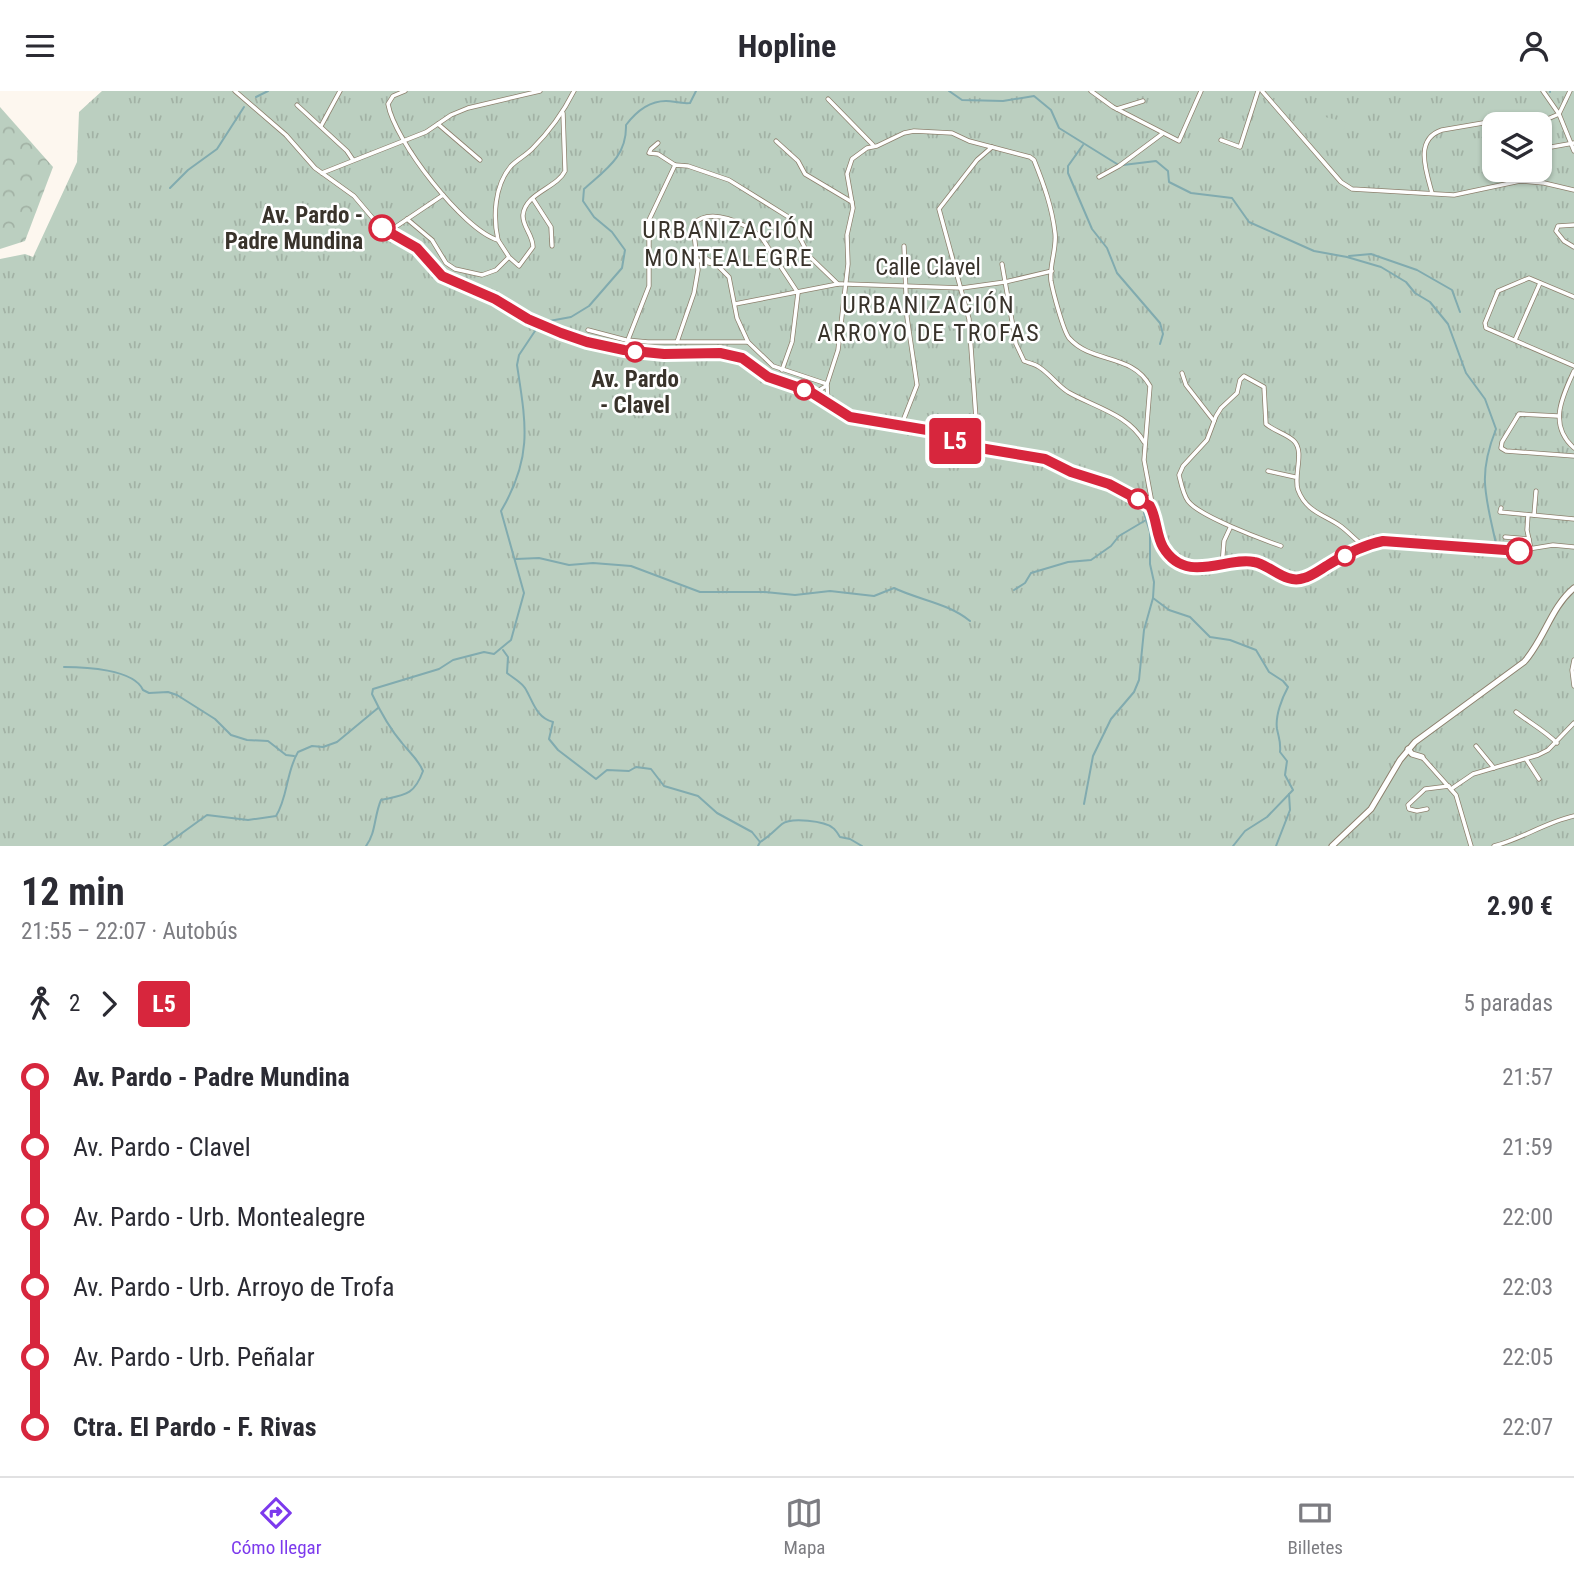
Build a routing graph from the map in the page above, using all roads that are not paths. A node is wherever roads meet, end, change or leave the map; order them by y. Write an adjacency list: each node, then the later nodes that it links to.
1 (235, 91): 32 (street)
2 (340, 91): 18 (street)
3 (405, 91): 21 (street)
4 (540, 91): 17 (street)
5 (574, 91): 15 (street)
6 (1091, 91): 14 (street)
7 (1201, 91): 19 (street)
8 (1260, 91): 20 (street); 35 (street)
9 (1543, 91): 16 (street)
10 (1570, 91): 16 (street)
11 (828, 99): 25 (street)
12 (1143, 101): 14 (street)
13 (297, 105): 18 (street)
14 (1117, 109): 19 (street)
15 (563, 113): 37 (street); 42 (street)
16 (1559, 114): 24 (street); 35 (street)
17 (438, 124): 21 (street); 30 (street)
18 (321, 126): 29 (street)
19 (1162, 134): 33 (street)
20 (1221, 140)
21 (403, 141): 29 (street); 36 (street)
22 (776, 141): 38 (street)
23 (658, 143): 31 (street)
24 (1573, 144): 27 (street); 28 (street)
25 (873, 145): 26 (street); 38 (street)
26 (992, 147): 51 (street); 56 (street)
27 (1552, 147)
28 (1574, 151)
29 (353, 160): 32 (street)
30 (481, 160)
31 (675, 165): 54 (street); 62 (street)
32 (322, 173): 41 (street)
33 (1099, 177)
34 (1574, 190): 35 (street)
35 (1432, 193)
36 (443, 195): 39 (street); 42 (street)
37 (533, 199): 43 (street); 47 (street)
38 (852, 202): 54 (street)
39 (407, 219): 41 (street); 47 (street)
40 (1574, 225): 45 (street)
41 (388, 232): 65 (street)
42 (498, 240): 47 (street)
43 (552, 246)
44 (904, 246): 55 (street)
45 (1574, 247)
46 (697, 253): 48 (street); 50 (street); 57 (street)
47 (509, 257)
48 (697, 260): 50 (street); 63 (street)
49 (1002, 264): 52 (street)
50 (717, 265): 59 (street)
51 (1052, 271): 52 (street, Calle Clavel); 78 (street)
52 (1005, 282): 56 (street, Calle Clavel); 78 (street)
53 (1540, 283): 58 (street); 61 (street); 61 (street)
54 (843, 284): 55 (street, Calle Clavel); 57 (street, Calle Clavel); 71 (street)
55 (905, 284): 56 (street, Calle Clavel); 77 (street)
56 (962, 288): 79 (street)
57 (798, 293): 59 (street, Calle Clavel); 69 (street)
58 (1574, 297)
59 (735, 304): 64 (street)
60 (588, 330): 62 (street)
61 (1515, 340): 68 (street)
62 (626, 342): 63 (street); 65 (street); 66 (street); 67 (street)
63 (677, 342): 64 (street)
64 (748, 342): 69 (street)
65 (610, 348): 66 (street)
66 (624, 350): 67 (street)
67 (634, 351): 72 (street)
68 (1574, 368): 75 (street)
69 (782, 370): 71 (street)
70 (1182, 373): 76 (street)
71 (827, 384): 73 (street)
72 (809, 391): 73 (street); 73 (street)
73 (823, 393): 74 (street); 74 (street)
74 (846, 415): 77 (street)
75 (1558, 417): 80 (street); 81 (street)
76 (1214, 421): 83 (street); 89 (street)
77 (901, 426): 79 (street)
78 (1145, 443): 85 (street)
79 (978, 447): 85 (street)
80 (1573, 448): 81 (street)
81 (1571, 455)
82 (1268, 471): 83 (street)
83 (1295, 477): 92 (street)
84 (1536, 491): 87 (street)
85 (1150, 506): 100 (street)
86 (1501, 508): 87 (street)
87 (1531, 515): 88 (street); 91 (street)
88 (1574, 519)
89 (1231, 527): 93 (street); 100 (street)
90 (1505, 537): 91 (street)
91 (1529, 540): 95 (street); 97 (street); 99 (street)
92 (1355, 541): 94 (street); 98 (street)
93 (1281, 546)
94 (1364, 547): 98 (street); 99 (street)
95 (1542, 547): 96 (street); 97 (street)
96 (1574, 547)
97 (1531, 549): 99 (street)
98 (1357, 550): 100 (street)
99 (1521, 551)
100 (1222, 566)
101 (1574, 589): 108 (main road)
102 (1574, 660): 103 (street)
103 (1574, 686)
104 (1516, 712): 106 (street)
105 (1574, 723): 106 (street)
106 (1557, 743): 110 (street)
107 (1476, 746): 111 (street)
108 (1412, 752): 109 (main road); 116 (main road)
109 (1422, 757): 113 (street)
110 (1526, 759): 111 (street); 112 (street)
111 (1494, 768): 113 (street)
112 (1539, 779)
113 (1450, 787): 114 (street); 117 (street)
114 (1427, 809)
115 (1574, 816): 118 (street)
116 (1332, 846)
117 (1471, 846)
118 (1494, 846)

